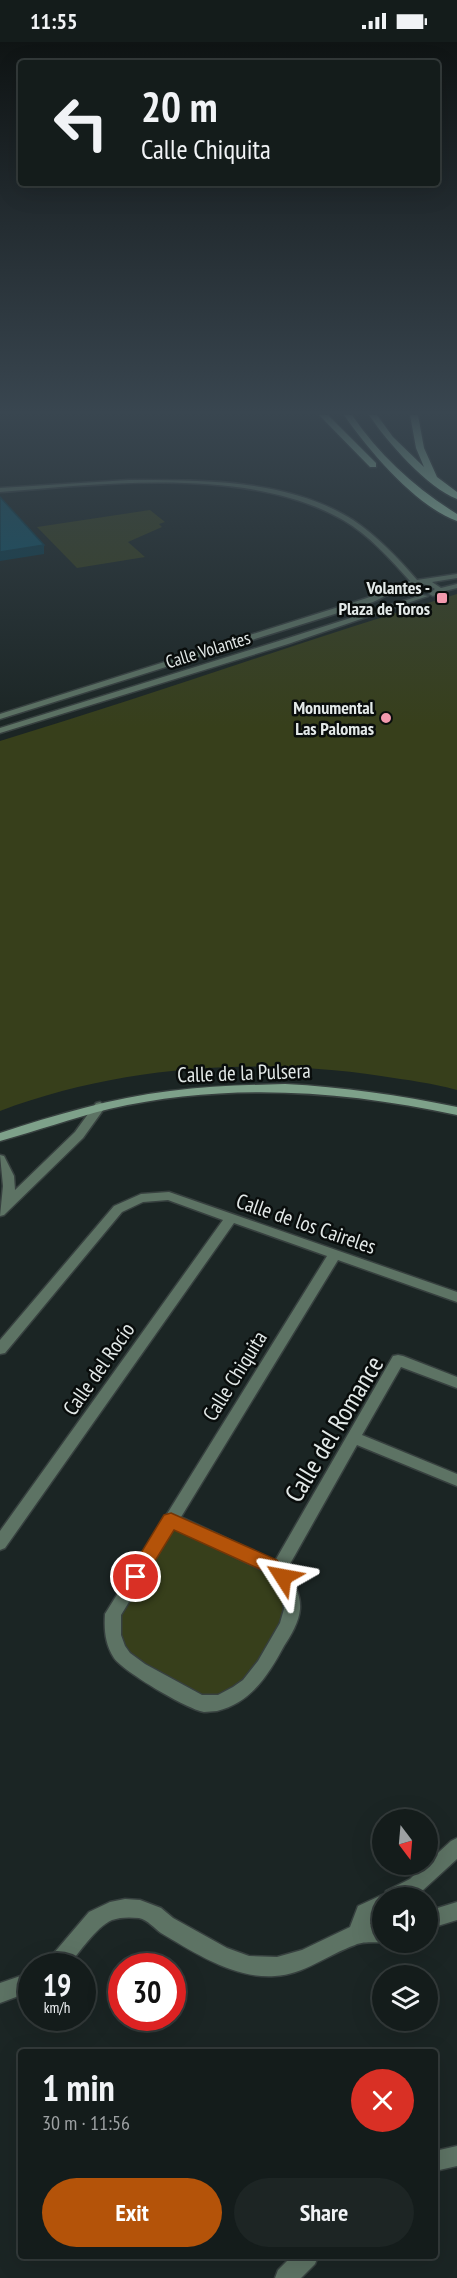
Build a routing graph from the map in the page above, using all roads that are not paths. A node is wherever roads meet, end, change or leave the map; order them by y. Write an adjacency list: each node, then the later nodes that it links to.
1 (347, 519): 3 (street)
2 (457, 576): 3 (street, Calle Volantes)
3 (418, 581): 5 (street, Calle Volantes); 6 (street)
4 (457, 586): 6 (street, Calle Volantes)
5 (400, 587): 7 (street); 8 (street, Calle Volantes)
6 (438, 590): 7 (street, Calle Volantes)
7 (424, 596): 9 (street, Calle Volantes)
8 (44, 703): 9 (street); 10 (street, Calle Volantes)
9 (58, 712): 11 (street, Calle Volantes)
10 (0, 717)
11 (0, 731)
12 (100, 1106): 13 (main road, Calle de la Pulsera); 14 (main road, Calle de la Pulsera); 16 (street)
13 (457, 1111)
14 (0, 1137)
15 (0, 1159): 16 (street)
16 (3, 1209)
17 (231, 1218): 18 (street, Calle de los Caireles); 20 (street, Calle de los Caireles); 25 (street, Calle del Rocío)
18 (335, 1254): 19 (street, Calle de los Caireles); 24 (street, Calle Chiquita)
19 (457, 1297)
20 (0, 1349)
21 (457, 1383): 22 (street, Calle del Romance)
22 (354, 1438): 23 (street); 26 (street, Calle del Romance)
23 (457, 1480)
24 (171, 1520): 26 (street); 26 (street, Calle Chiquita)
25 (0, 1543)
26 (277, 1572)
27 (457, 1847): 28 (street)
28 (412, 1887)
29 (372, 1910): 33 (street)
30 (457, 1911): 31 (street)
31 (438, 1917)
32 (372, 1933): 33 (street)
33 (357, 1934): 34 (street)
34 (67, 1953)
35 (18, 1986): 36 (street)
36 (0, 1993)
37 (457, 2156): 38 (street)
38 (438, 2161)
39 (305, 2259): 40 (street)
40 (286, 2278)

